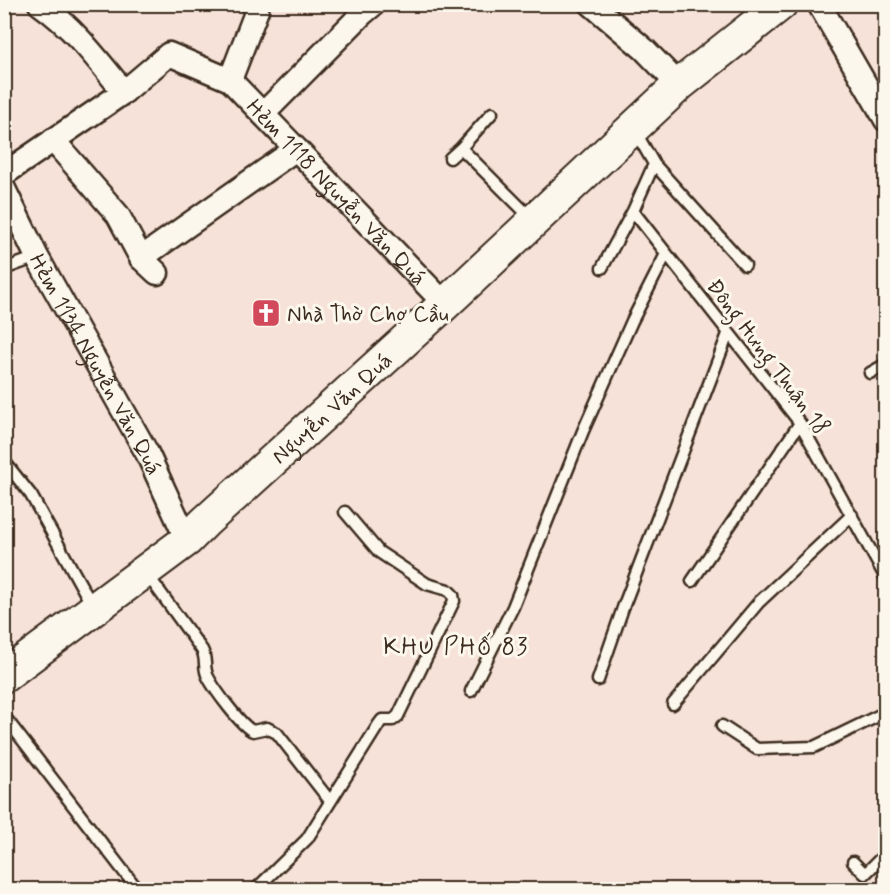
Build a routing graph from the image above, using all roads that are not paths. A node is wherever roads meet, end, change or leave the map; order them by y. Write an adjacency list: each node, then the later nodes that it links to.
1 (40, 4): 9 (street)
2 (253, 4): 7 (street)
3 (374, 4): 11 (street)
4 (591, 4): 8 (street)
5 (781, 4): 8 (main road, Nguyễn Văn Quá)
6 (819, 4): 12 (street)
7 (230, 80): 9 (street); 11 (street, Hẻm 1118 Nguyễn Văn Quá)
8 (679, 85): 13 (main road, Nguyễn Văn Quá)
9 (124, 92): 14 (street)
10 (492, 113): 15 (lane)
11 (263, 114): 16 (street, Hẻm 1118 Nguyễn Văn Quá)
12 (885, 120)
13 (634, 128): 19 (lane, Đông Hưng Thuận 18); 22 (main road, Nguyễn Văn Quá)
14 (53, 140): 16 (street); 18 (street)
15 (461, 148): 17 (lane); 22 (lane)
16 (296, 149): 28 (street, Hẻm 1118 Nguyễn Văn Quá)
17 (450, 158)
18 (8, 164)
19 (654, 164): 21 (lane); 25 (lane, Đông Hưng Thuận 18)
20 (4, 189): 24 (street, Hẻm 1134 Nguyễn Văn Quá)
21 (633, 211): 23 (lane, Đông Hưng Thuận 18); 26 (lane)
22 (534, 221): 28 (main road, Nguyễn Văn Quá)
23 (666, 254): 29 (lane, Đông Hưng Thuận 18); 43 (lane)
24 (37, 257): 27 (lane); 36 (street, Hẻm 1134 Nguyễn Văn Quá)
25 (745, 265)
26 (602, 268)
27 (4, 269)
28 (445, 304): 36 (main road, Nguyễn Văn Quá)
29 (729, 333): 32 (lane, Đông Hưng Thuận 18); 42 (lane)
30 (885, 364): 31 (lane)
31 (870, 373)
32 (800, 423): 35 (lane, Đông Hưng Thuận 18); 39 (lane)
33 (4, 461): 40 (lane)
34 (345, 512): 48 (lane)
35 (852, 516): 38 (lane, Đông Hưng Thuận 18); 44 (lane)
36 (188, 540): 37 (main road, Nguyễn Văn Quá)
37 (146, 572): 40 (main road, Nguyễn Văn Quá); 48 (lane)
38 (885, 578)
39 (692, 581)
40 (94, 610): 41 (main road, Nguyễn Văn Quá)
41 (4, 676)
42 (598, 680)
43 (471, 691)
44 (673, 704)
45 (4, 716): 51 (lane)
46 (885, 718): 47 (lane)
47 (722, 726)
48 (330, 801): 52 (lane)
49 (884, 858): 50 (lane)
50 (853, 862)
51 (138, 890)
52 (255, 890)

